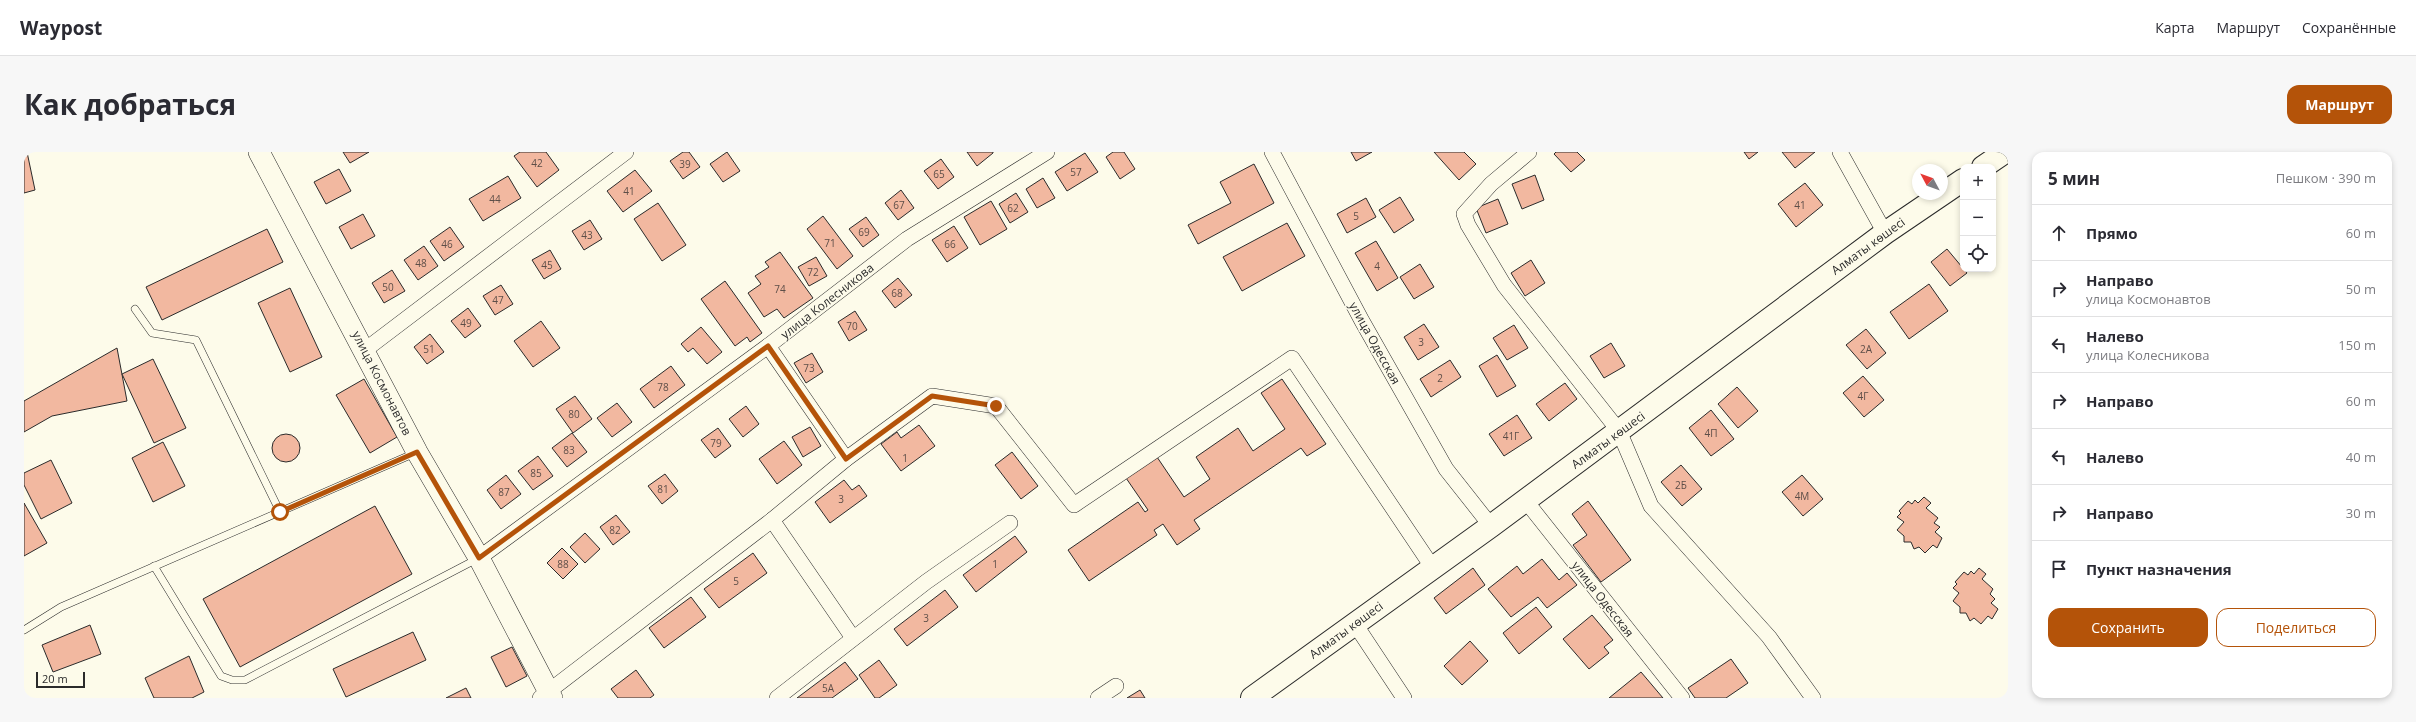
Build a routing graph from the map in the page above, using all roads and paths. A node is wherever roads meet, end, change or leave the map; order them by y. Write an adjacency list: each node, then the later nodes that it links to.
1 (259, 152): 13 (main road, улица Космонавтов)
2 (626, 152): 13 (street)
3 (1046, 152): 12 (street, улица Колесникова)
4 (1272, 152): 21 (street, улица Одесская)
5 (1529, 152): 14 (street)
6 (1840, 152): 10 (street)
7 (2005, 152): 8 (main road)
8 (1987, 164)
9 (1960, 182): 10 (main road, Алматы көшесі)
10 (1885, 233): 14 (main road, Алматы көшесі)
11 (135, 309): 18 (lane)
12 (768, 346): 16 (street); 22 (street, улица Колесникова)
13 (365, 350): 15 (main road, улица Космонавтов)
14 (1619, 431): 17 (main road, Алматы көшесі); 35 (street)
15 (417, 452): 18 (lane); 22 (main road, улица Космонавтов)
16 (846, 459): 19 (street); 24 (street)
17 (1525, 500): 21 (main road, Алматы көшесі); 34 (street, улица Одесская)
18 (280, 512): 23 (lane)
19 (772, 520): 27 (street); 29 (street)
20 (1010, 524): 27 (street)
21 (1491, 526): 24 (main road, Алматы көшесі)
22 (479, 558): 23 (lane); 29 (main road, улица Космонавтов)
23 (154, 566): 26 (lane)
24 (1433, 568): 25 (main road, Алматы көшесі)
25 (1355, 624): 32 (main road, Алматы көшесі); 33 (street)
26 (24, 630)
27 (853, 638): 30 (street)
28 (1116, 686): 31 (street)
29 (547, 696)
30 (777, 698)
31 (1098, 698)
32 (1252, 698)
33 (1404, 698)
34 (1682, 698)
35 (1813, 698)

